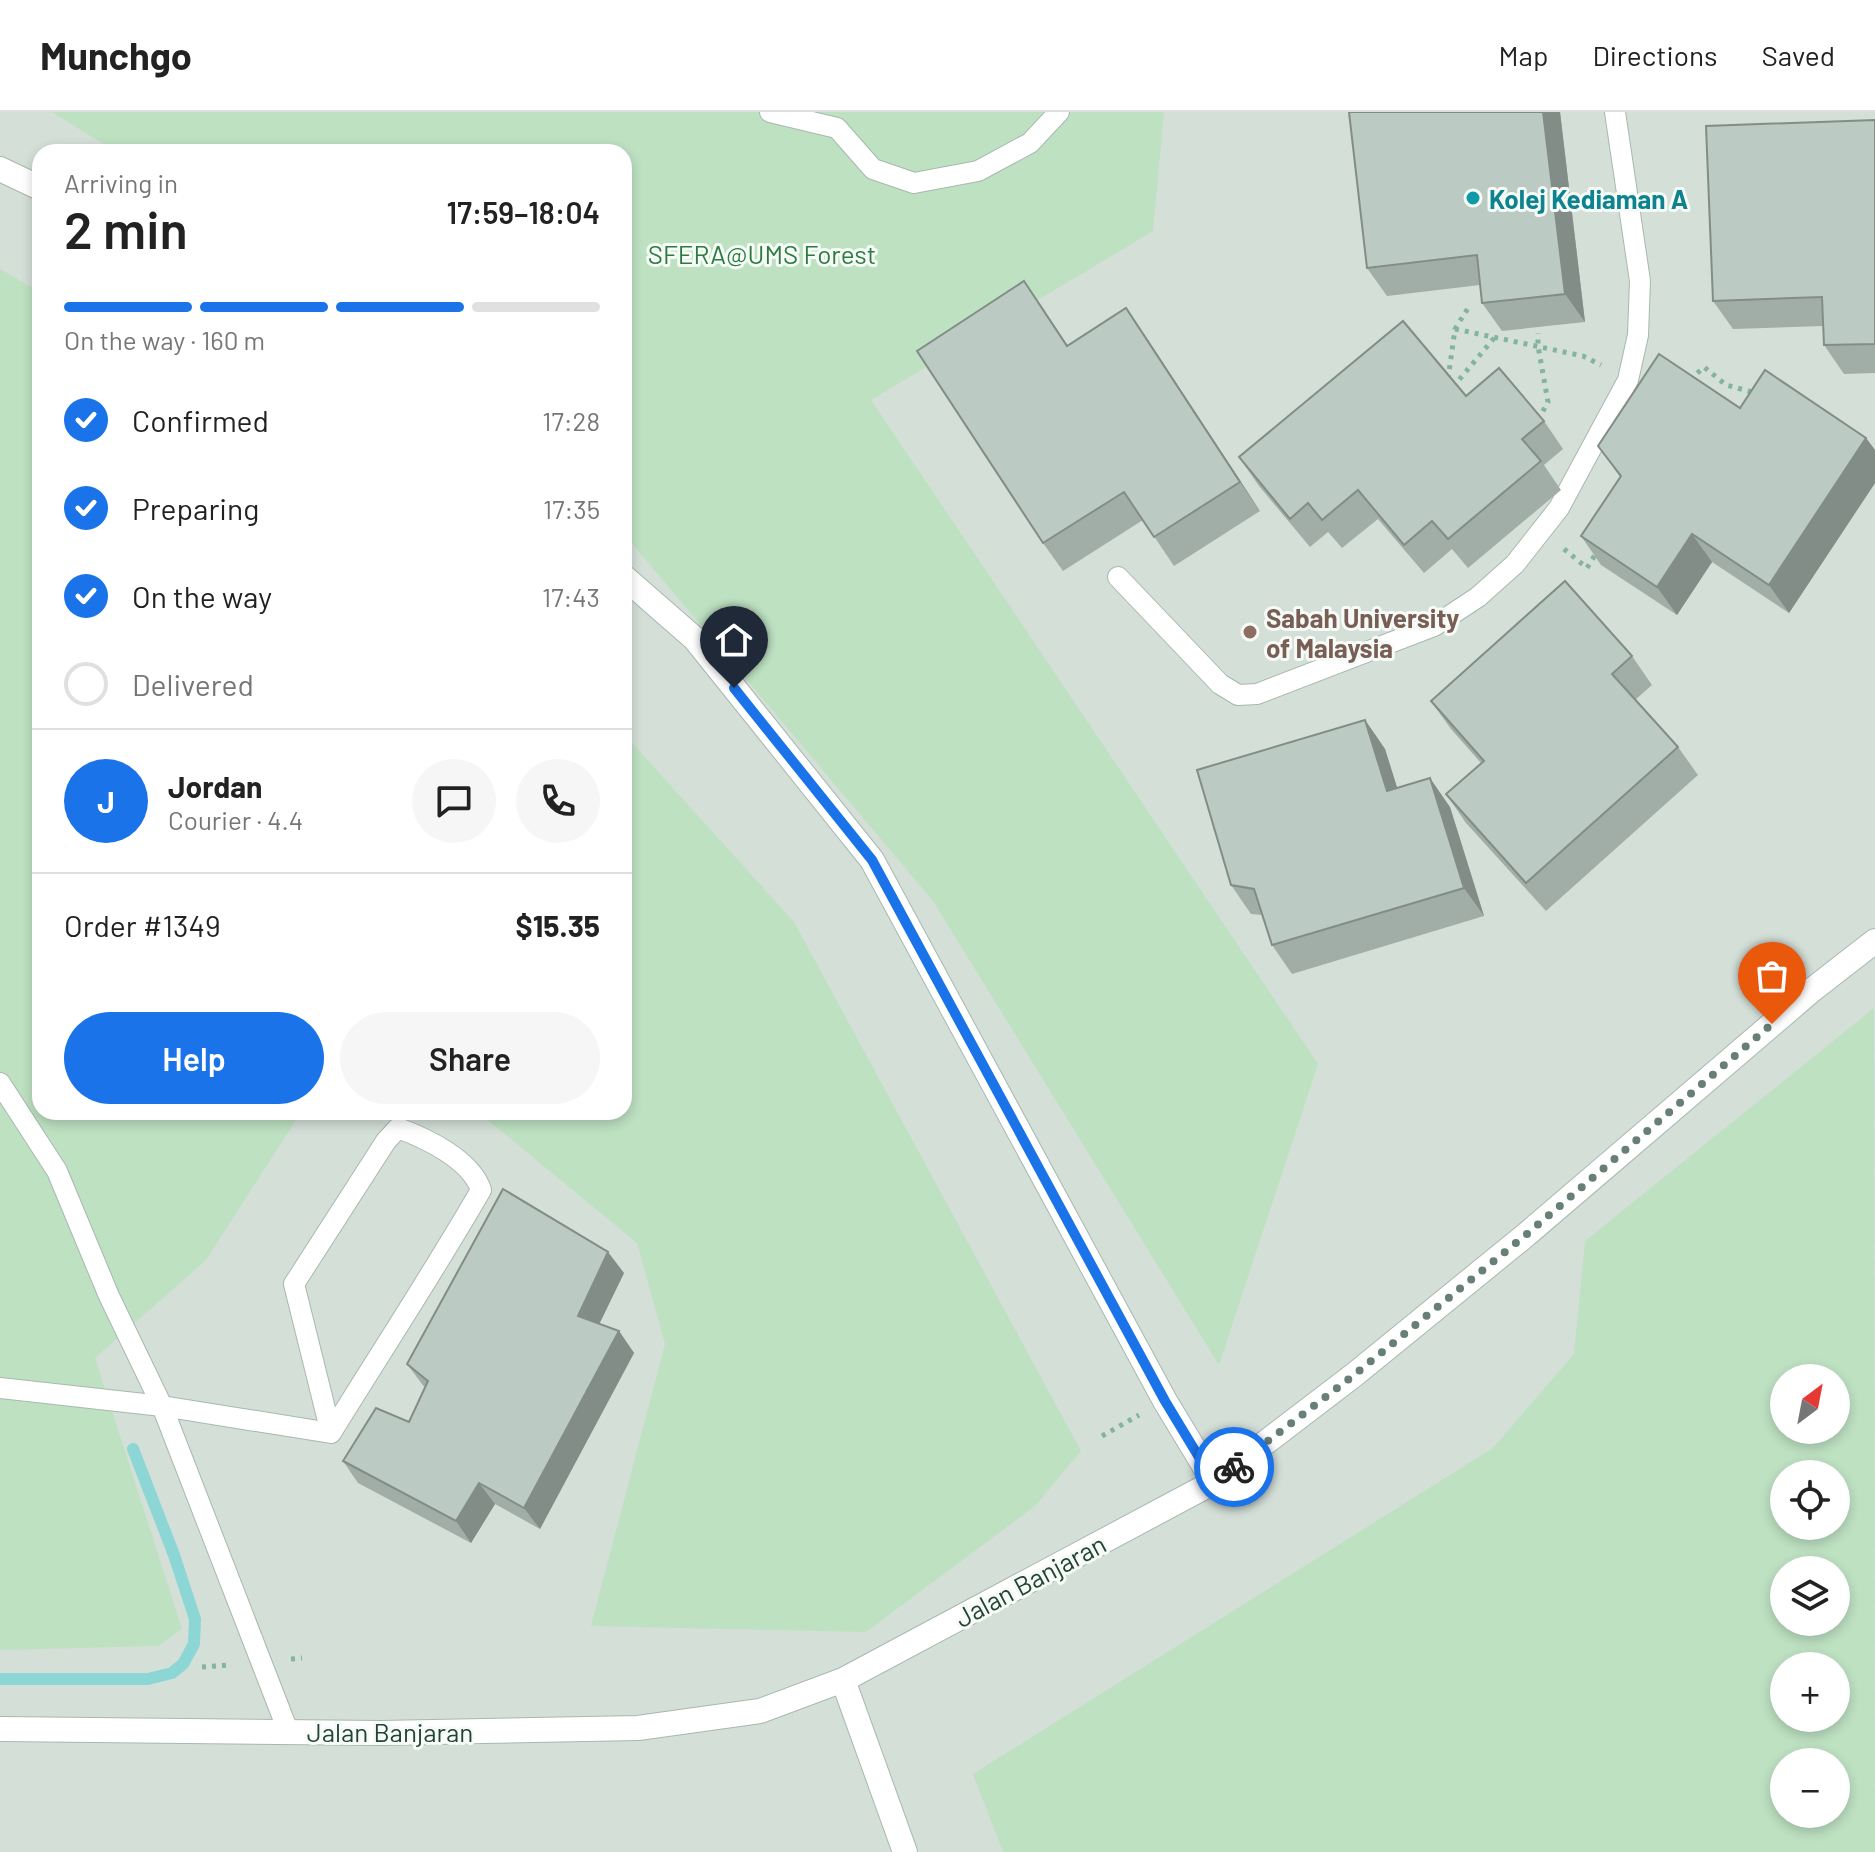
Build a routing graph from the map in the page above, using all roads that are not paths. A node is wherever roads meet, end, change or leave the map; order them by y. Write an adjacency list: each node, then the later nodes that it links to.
1 (770, 112): 2 (lane)
2 (1059, 112)
3 (1615, 112): 6 (lane)
4 (0, 169): 5 (street)
5 (32, 184)
6 (1118, 577)
7 (632, 584): 13 (street)
8 (1875, 943): 13 (street, Jalan Banjaran)
9 (0, 1083): 11 (lane)
10 (0, 1388): 11 (lane)
11 (162, 1406): 12 (lane); 16 (lane)
12 (331, 1433): 12 (lane)
13 (1214, 1482): 14 (street, Jalan Banjaran)
14 (843, 1680): 16 (street, Jalan Banjaran); 17 (street)
15 (0, 1729): 16 (street, Jalan Banjaran)
16 (288, 1731)
17 (905, 1852)

